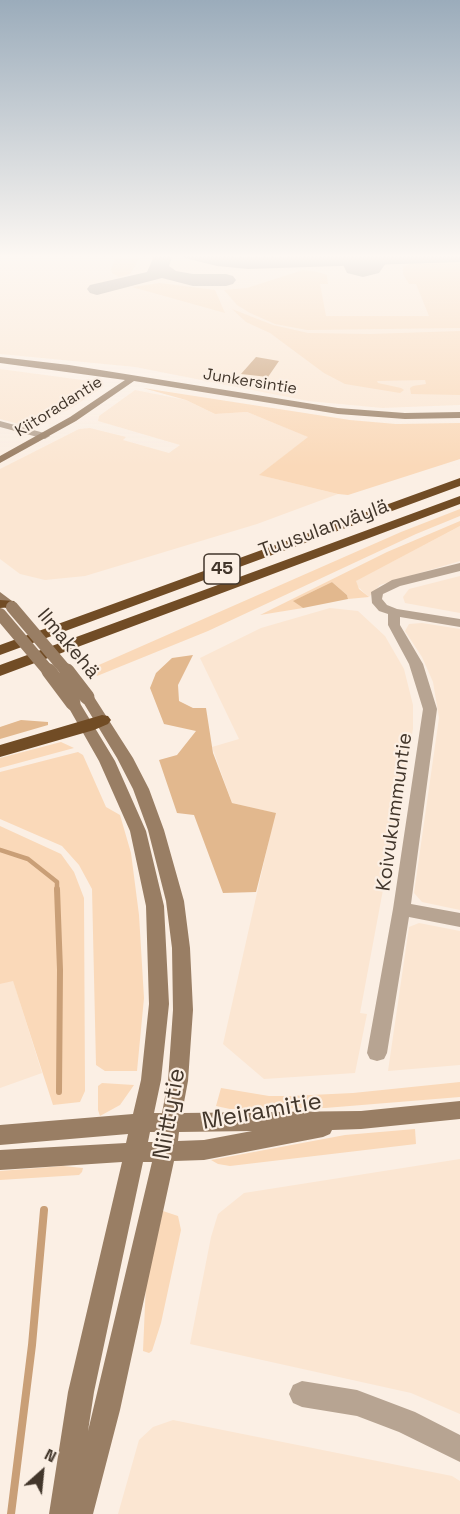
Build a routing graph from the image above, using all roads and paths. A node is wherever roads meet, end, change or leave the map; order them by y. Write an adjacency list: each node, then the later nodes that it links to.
1 (0, 360): 2 (main road, Junkersintie)
2 (133, 378): 3 (main road, Junkersintie); 5 (main road, Kiitoradantie)
3 (460, 415)
4 (0, 424): 5 (street)
5 (45, 436): 6 (main road, Kiitoradantie)
6 (0, 460)
7 (460, 482): 13 (highway, Tuusulanväylä / 45)
8 (460, 501): 14 (highway, Tuusulanväylä / 45)
9 (460, 567): 11 (street, Koivukummuntie)
10 (4, 605): 15 (main road, Ilmakehä, bridge)
11 (394, 612): 12 (street); 17 (street, Koivukummuntie)
12 (460, 623)
13 (0, 650)
14 (0, 671)
15 (95, 723): 16 (highway); 22 (main road, Niittytie); 23 (main road, Niittytie)
16 (0, 751)
17 (402, 909): 18 (street); 19 (street, Koivukummuntie)
18 (460, 920)
19 (377, 1053)
20 (460, 1110): 21 (main road, Meiramitie)
21 (361, 1120): 23 (main road, Meiramitie); 25 (main road, Meiramitie)
22 (142, 1122): 23 (main road, Meiramitie); 24 (main road, Meiramitie); 26 (main road, Niittytie)
23 (171, 1122): 25 (main road, Niittytie)
24 (0, 1135)
25 (165, 1151): 26 (main road, Meiramitie); 31 (main road, Niittytie)
26 (136, 1153): 27 (main road, Meiramitie); 30 (main road, Niittytie)
27 (0, 1160)
28 (302, 1394): 29 (street)
29 (460, 1449)
30 (63, 1514)
31 (80, 1514)

